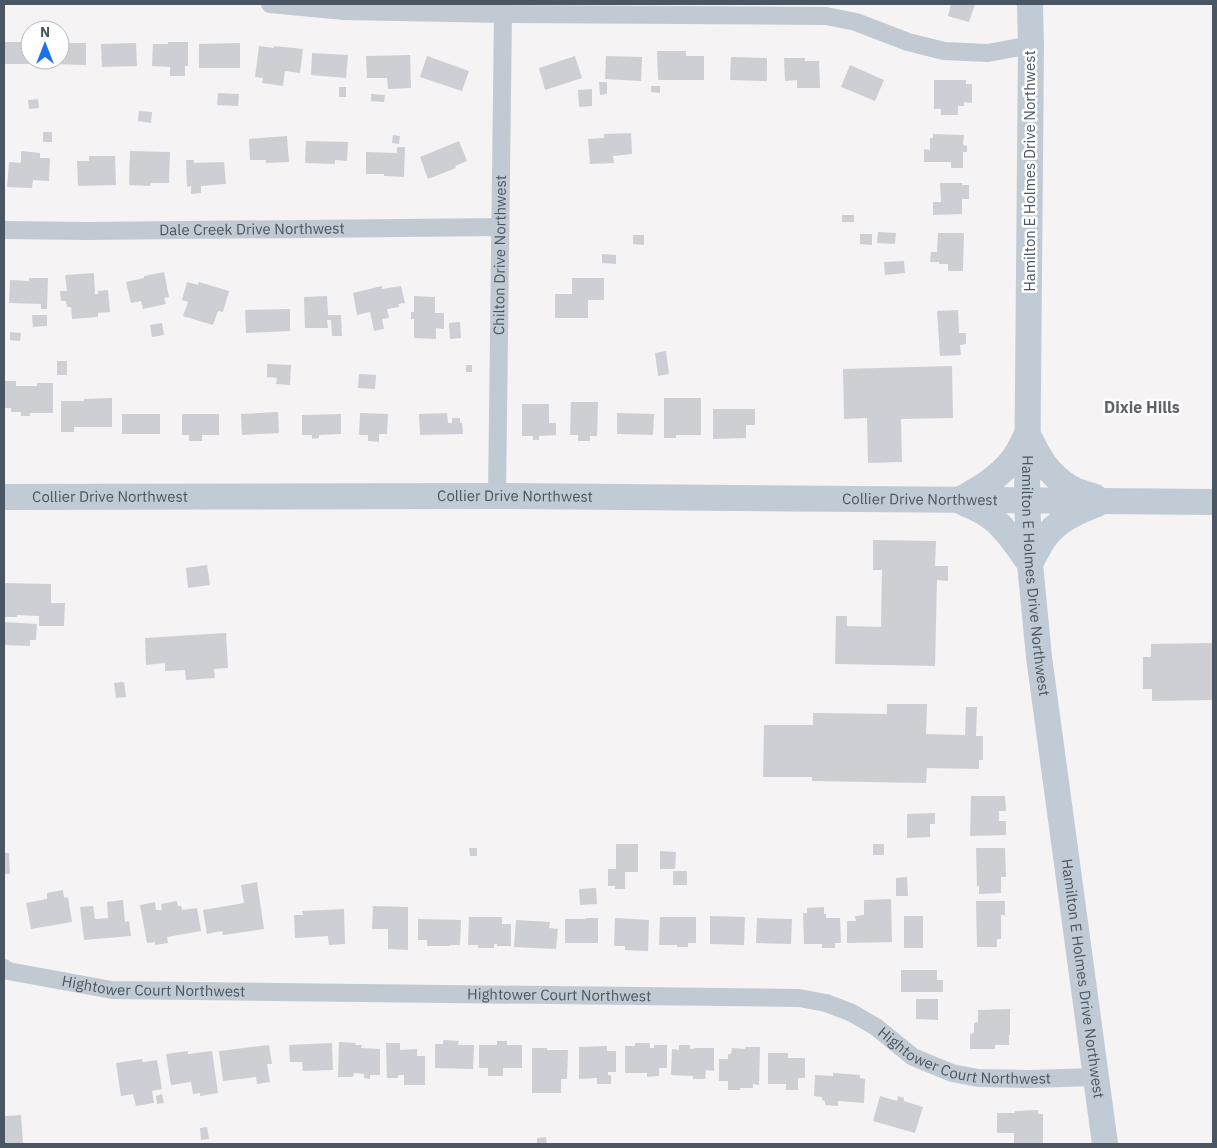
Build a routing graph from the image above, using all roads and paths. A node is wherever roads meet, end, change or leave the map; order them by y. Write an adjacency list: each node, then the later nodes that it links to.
1 (270, 4): 3 (street)
2 (1030, 4): 4 (main road, Hamilton E Holmes Drive Northwest)
3 (503, 14): 4 (street); 5 (street, Chilton Drive Northwest)
4 (1031, 45): 7 (main road, Hamilton E Holmes Drive Northwest)
5 (500, 227): 6 (street, Dale Creek Drive Northwest); 9 (street, Chilton Drive Northwest)
6 (4, 230)
7 (1027, 434): 10 (main road); 11 (main road, Hamilton E Holmes Drive Northwest); 12 (main road)
8 (4, 496): 9 (main road, Collier Drive Northwest)
9 (497, 496): 10 (main road, Collier Drive Northwest)
10 (958, 500): 11 (main road, Collier Drive Northwest); 14 (main road)
11 (1027, 501): 12 (main road, Collier Drive Northwest); 14 (main road, Hamilton E Holmes Drive Northwest)
12 (1105, 501): 13 (main road, Collier Drive Northwest); 14 (main road)
13 (1213, 502)
14 (1030, 564): 16 (main road, Hamilton E Holmes Drive Northwest)
15 (4, 968): 16 (street, Hightower Court Northwest)
16 (1096, 1077): 17 (main road, Hamilton E Holmes Drive Northwest)
17 (1105, 1144)

